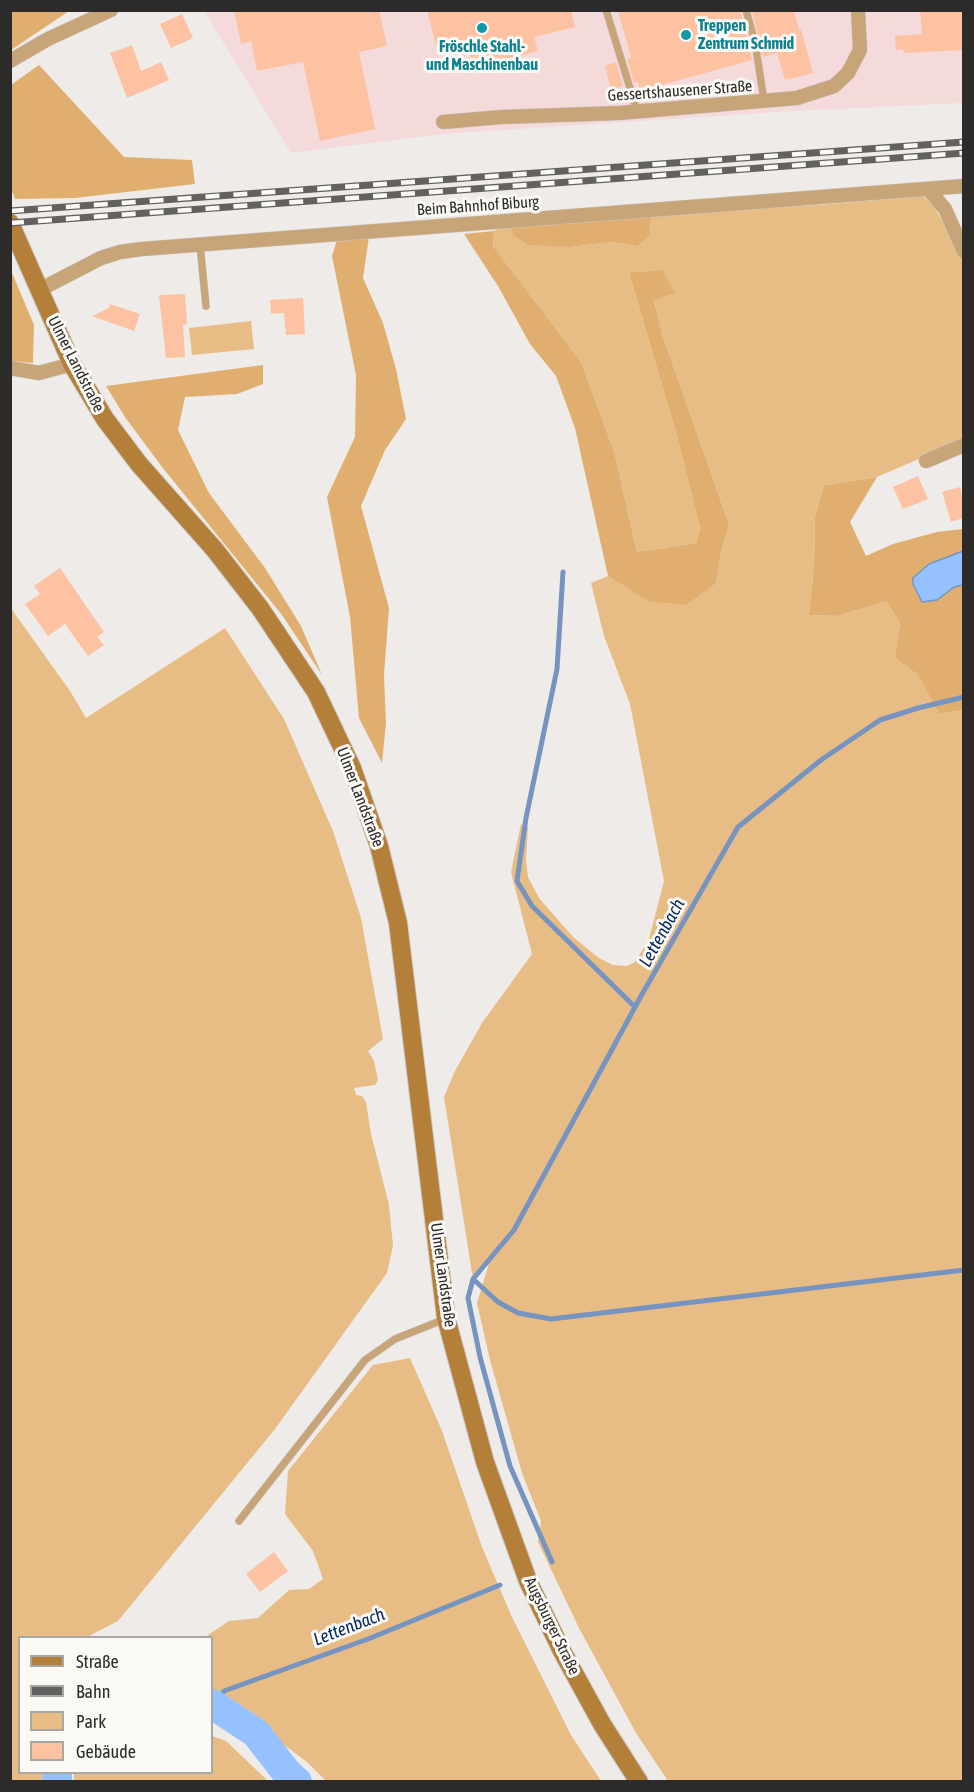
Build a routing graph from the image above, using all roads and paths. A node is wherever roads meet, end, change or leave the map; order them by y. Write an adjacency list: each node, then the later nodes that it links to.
1 (111, 10): 5 (street)
2 (606, 10): 7 (lane)
3 (746, 10): 6 (lane)
4 (858, 10): 6 (street, Gessertshausener Straße)
5 (10, 61)
6 (764, 101): 7 (street, Gessertshausener Straße)
7 (637, 111): 8 (street, Gessertshausener Straße)
8 (443, 122)
9 (963, 186): 10 (street, Beim Bahnhof Biburg)
10 (928, 189): 12 (street, Beim Bahnhof Biburg); 13 (street)
11 (10, 223): 14 (main road, Ulmer Landstraße)
12 (200, 245): 14 (street, Beim Bahnhof Biburg); 15 (lane)
13 (963, 252)
14 (39, 290): 16 (main road, Ulmer Landstraße)
15 (206, 306)
16 (72, 364): 17 (street); 20 (main road, Ulmer Landstraße)
17 (10, 368)
18 (963, 445): 19 (street)
19 (926, 461)
20 (446, 1318): 21 (main road, Ulmer Landstraße); 22 (lane)
21 (485, 1462): 23 (main road, Augsburger Straße)
22 (239, 1521)
23 (639, 1782)

